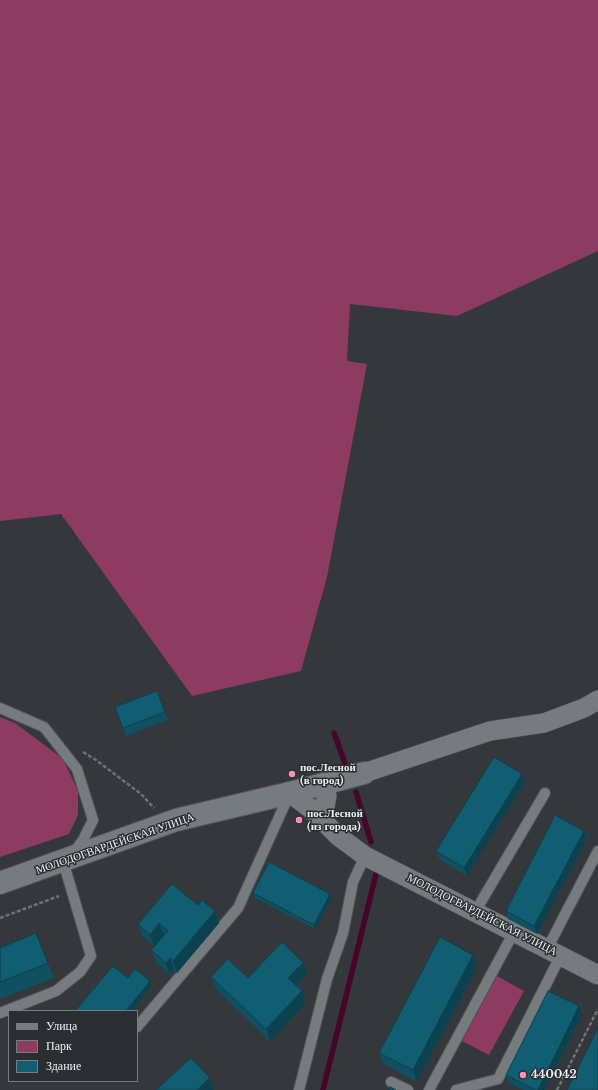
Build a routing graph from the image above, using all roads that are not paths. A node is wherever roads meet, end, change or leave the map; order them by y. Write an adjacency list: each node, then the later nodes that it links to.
1 (598, 700): 3 (street, МОЛОДОГВАРДЕЙСКАЯ УЛИЦА)
2 (0, 708): 10 (lane)
3 (364, 773): 4 (street, МОЛОДОГВАРДЕЙСКАЯ УЛИЦА)
4 (320, 786): 5 (street, МОЛОДОГВАРДЕЙСКАЯ УЛИЦА); 7 (street)
5 (290, 794): 7 (street, МОЛОДОГВАРДЕЙСКАЯ УЛИЦА); 10 (street, МОЛОДОГВАРДЕЙСКАЯ УЛИЦА); 17 (lane)
6 (546, 794): 12 (lane)
7 (312, 810): 9 (street, МОЛОДОГВАРДЕЙСКАЯ УЛИЦА)
8 (598, 851): 14 (lane)
9 (365, 856): 12 (street, МОЛОДОГВАРДЕЙСКАЯ УЛИЦА); 19 (lane)
10 (65, 860): 11 (street, МОЛОДОГВАРДЕЙСКАЯ УЛИЦА); 16 (lane)
11 (0, 883)
12 (475, 912): 13 (street, МОЛОДОГВАРДЕЙСКАЯ УЛИЦА)
13 (514, 932): 14 (street, МОЛОДОГВАРДЕЙСКАЯ УЛИЦА); 21 (lane)
14 (554, 952): 15 (street, МОЛОДОГВАРДЕЙСКАЯ УЛИЦА); 22 (lane)
15 (598, 975)
16 (0, 1013)
17 (138, 1026)
18 (391, 1082): 20 (lane)
19 (300, 1090)
20 (408, 1090)
21 (429, 1090)
22 (456, 1090)

